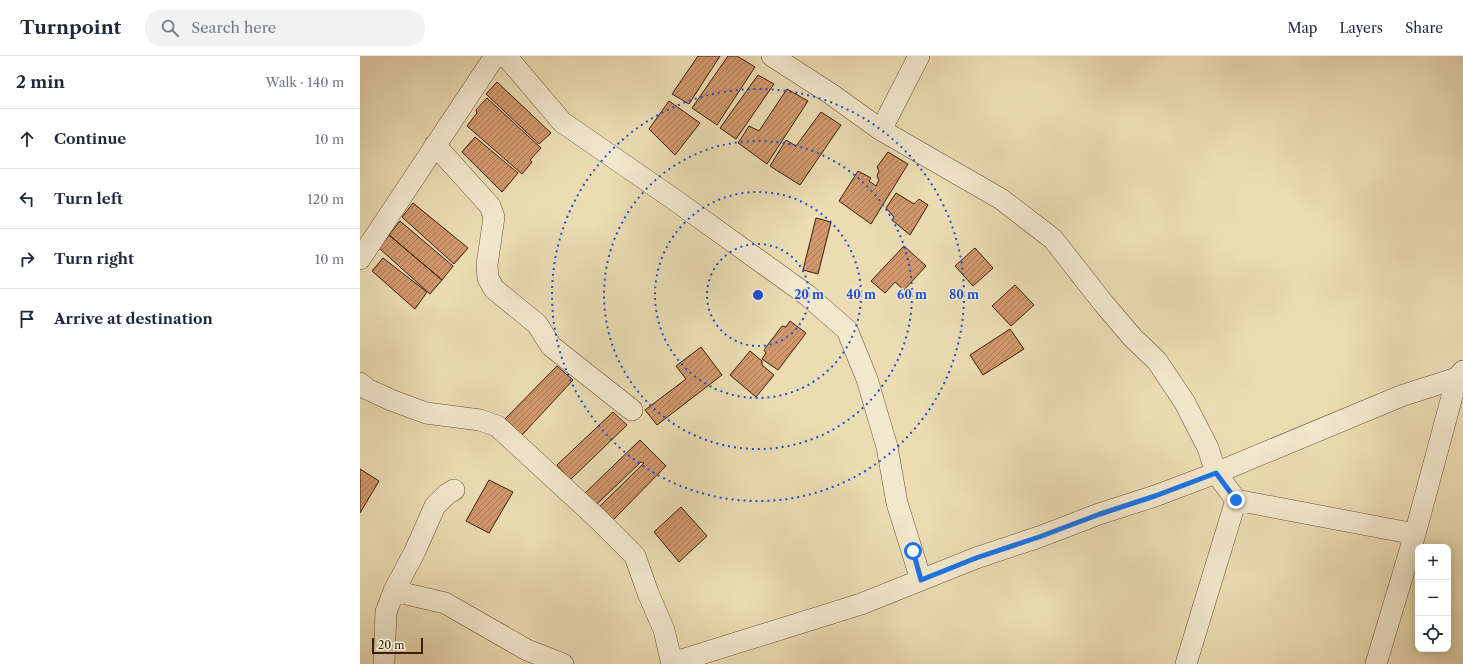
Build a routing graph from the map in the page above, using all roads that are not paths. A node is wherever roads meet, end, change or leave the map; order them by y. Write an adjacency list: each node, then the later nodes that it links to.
1 (495, 56): 6 (street)
2 (506, 56): 15 (street)
3 (772, 56): 5 (street)
4 (919, 56): 5 (street)
5 (881, 130): 11 (street)
6 (435, 145): 7 (street); 10 (street)
7 (360, 259)
8 (1460, 375): 11 (street); 14 (street)
9 (360, 383): 17 (street)
10 (632, 410)
11 (1216, 473): 13 (street); 15 (street)
12 (454, 490): 16 (street)
13 (1236, 500): 14 (street); 20 (street)
14 (1415, 534): 21 (street)
15 (921, 580): 17 (street)
16 (394, 590): 18 (street); 19 (street)
17 (672, 663)
18 (384, 664)
19 (563, 664)
20 (1186, 664)
21 (1376, 664)

